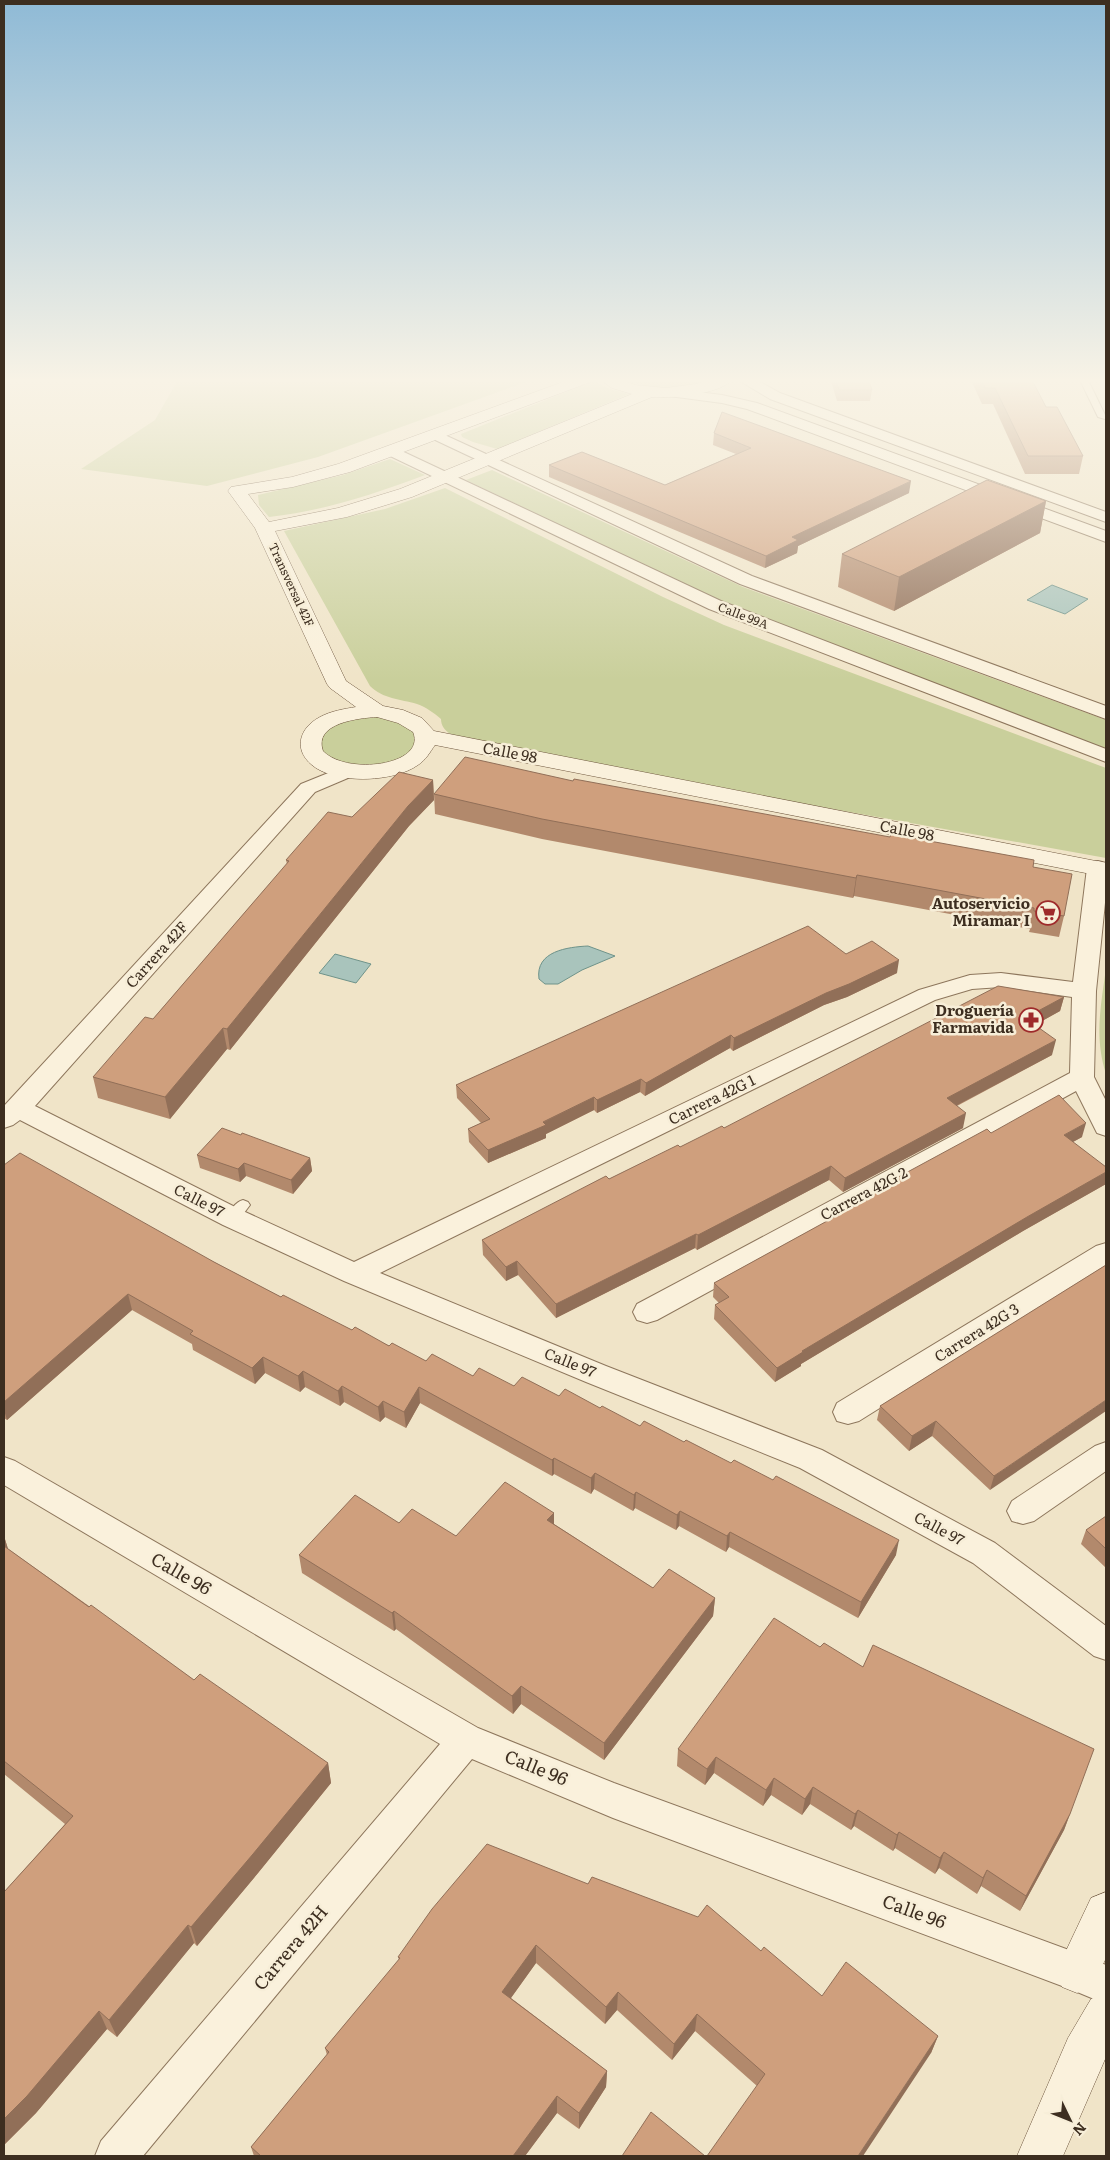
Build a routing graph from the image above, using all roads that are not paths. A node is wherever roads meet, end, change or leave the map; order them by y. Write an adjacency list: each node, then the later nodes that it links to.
1 (305, 479): 8 (street, Transversal 42F)
2 (440, 479): 8 (street)
3 (449, 479): 16 (street, Calle 99A)
4 (532, 479): 12 (street)
5 (949, 479): 9 (street)
6 (1002, 479): 7 (street)
7 (1106, 517)
8 (264, 528): 10 (street, Transversal 42F)
9 (1106, 537)
10 (337, 684): 11 (street); 13 (street)
11 (377, 711): 13 (street); 14 (street)
12 (1106, 713)
13 (331, 720): 15 (street)
14 (423, 743): 17 (street); 19 (street, Calle 98)
15 (316, 756): 17 (street); 18 (street, Carrera 42F)
16 (1106, 756)
17 (348, 771): 18 (street, Carrera 42F)
18 (308, 788): 22 (street, Carrera 42F)
19 (1102, 869): 20 (street, Calle 98)
20 (1084, 990): 21 (street, Calle 98); 25 (street, Carrera 42G 1)
21 (1082, 1077): 23 (street, Calle 98); 26 (street, Carrera 42G 2)
22 (11, 1114): 25 (street, Calle 97)
23 (1106, 1127)
24 (1106, 1253): 27 (street, Carrera 42G 3)
25 (354, 1274): 31 (street, Calle 97)
26 (647, 1312)
27 (848, 1412)
28 (1106, 1456): 30 (street)
29 (4, 1470): 32 (street, Calle 96)
30 (1023, 1511)
31 (1106, 1645)
32 (466, 1740): 34 (street, Calle 96); 36 (street, Carrera 42H)
33 (1106, 1913): 34 (street)
34 (1092, 1979)
35 (1106, 2014): 37 (street)
36 (116, 2156)
37 (1040, 2156)

